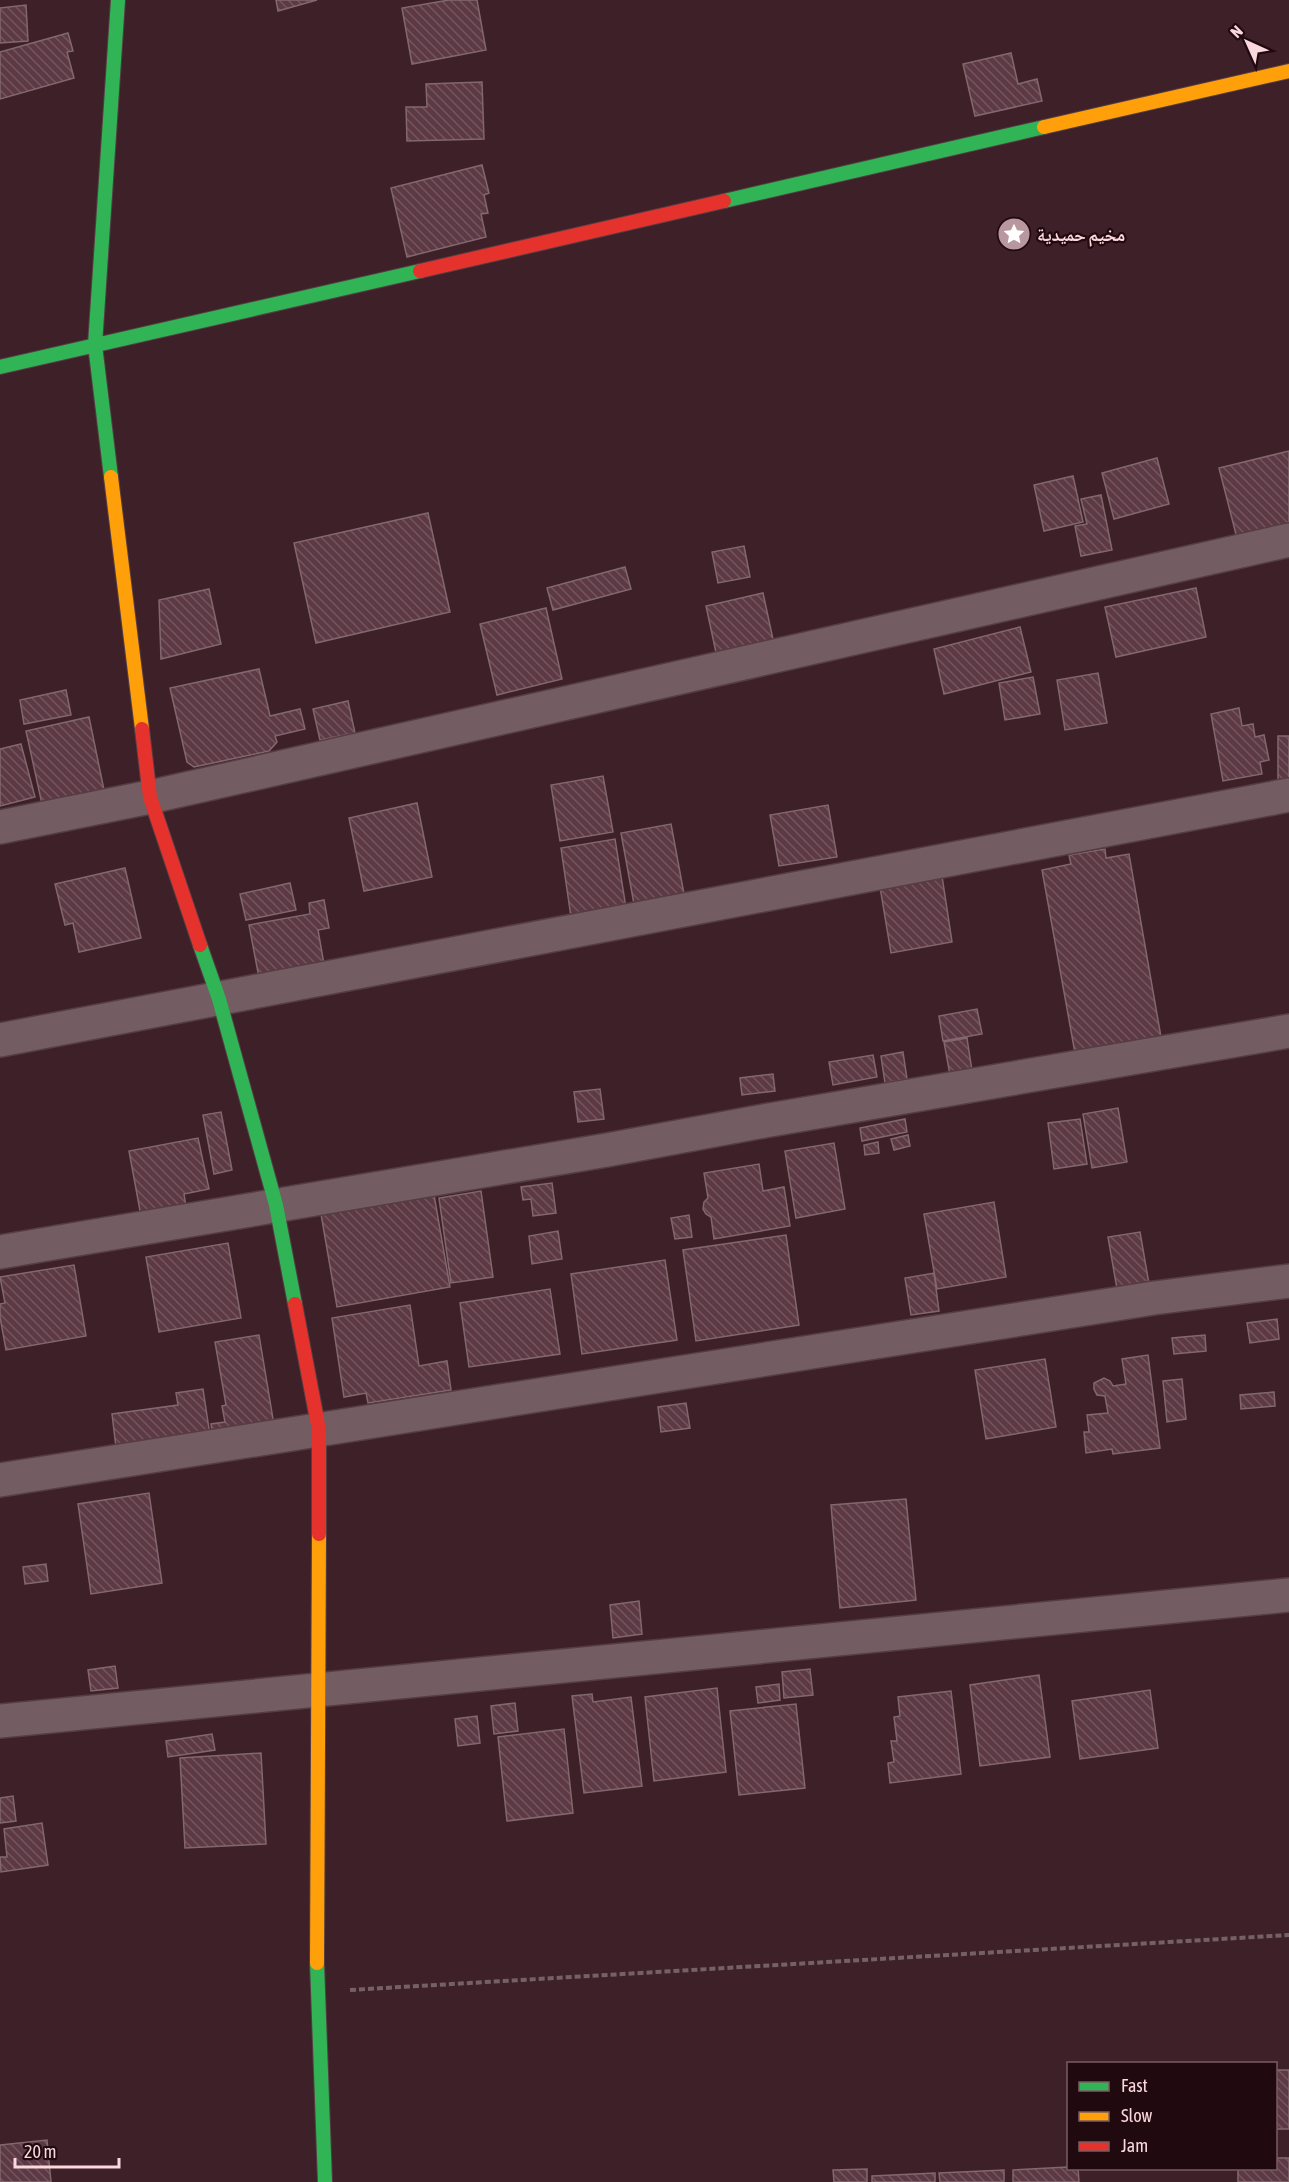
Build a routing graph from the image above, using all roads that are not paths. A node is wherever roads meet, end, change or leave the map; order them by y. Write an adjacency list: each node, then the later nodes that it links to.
1 (118, 0): 3 (street)
2 (1289, 71): 3 (street)
3 (95, 345): 4 (street); 7 (street)
4 (0, 367)
5 (1289, 540): 7 (street)
6 (1289, 795): 9 (street)
7 (150, 797): 8 (street); 9 (street)
8 (0, 827)
9 (219, 999): 11 (street); 12 (street)
10 (1289, 1031): 12 (street)
11 (0, 1040)
12 (276, 1205): 13 (street); 15 (street)
13 (0, 1252)
14 (1289, 1281): 15 (street)
15 (319, 1430): 16 (street); 18 (street)
16 (0, 1480)
17 (1289, 1595): 18 (street)
18 (318, 1688): 19 (street); 20 (street)
19 (0, 1721)
20 (325, 2182)

